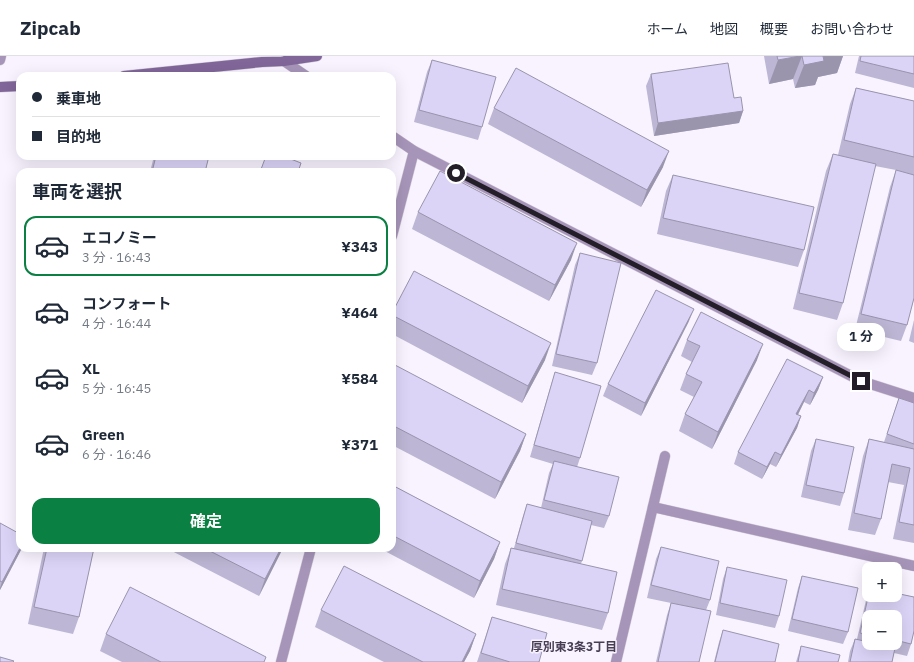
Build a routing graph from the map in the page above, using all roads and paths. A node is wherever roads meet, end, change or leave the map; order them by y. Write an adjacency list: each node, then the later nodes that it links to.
1 (1, 56): 4 (street)
2 (317, 56): 5 (street)
3 (262, 59): 5 (street); 6 (street)
4 (0, 60)
5 (284, 61): 7 (street)
6 (156, 72)
7 (300, 72)
8 (16, 86): 9 (street)
9 (0, 87)
10 (396, 139): 11 (street)
11 (414, 151): 12 (street); 13 (street)
12 (396, 221)
13 (914, 398)
14 (665, 456): 15 (street)
15 (653, 507): 17 (street); 19 (street)
16 (310, 552): 18 (street)
17 (914, 566)
18 (281, 662)
19 (616, 662)

